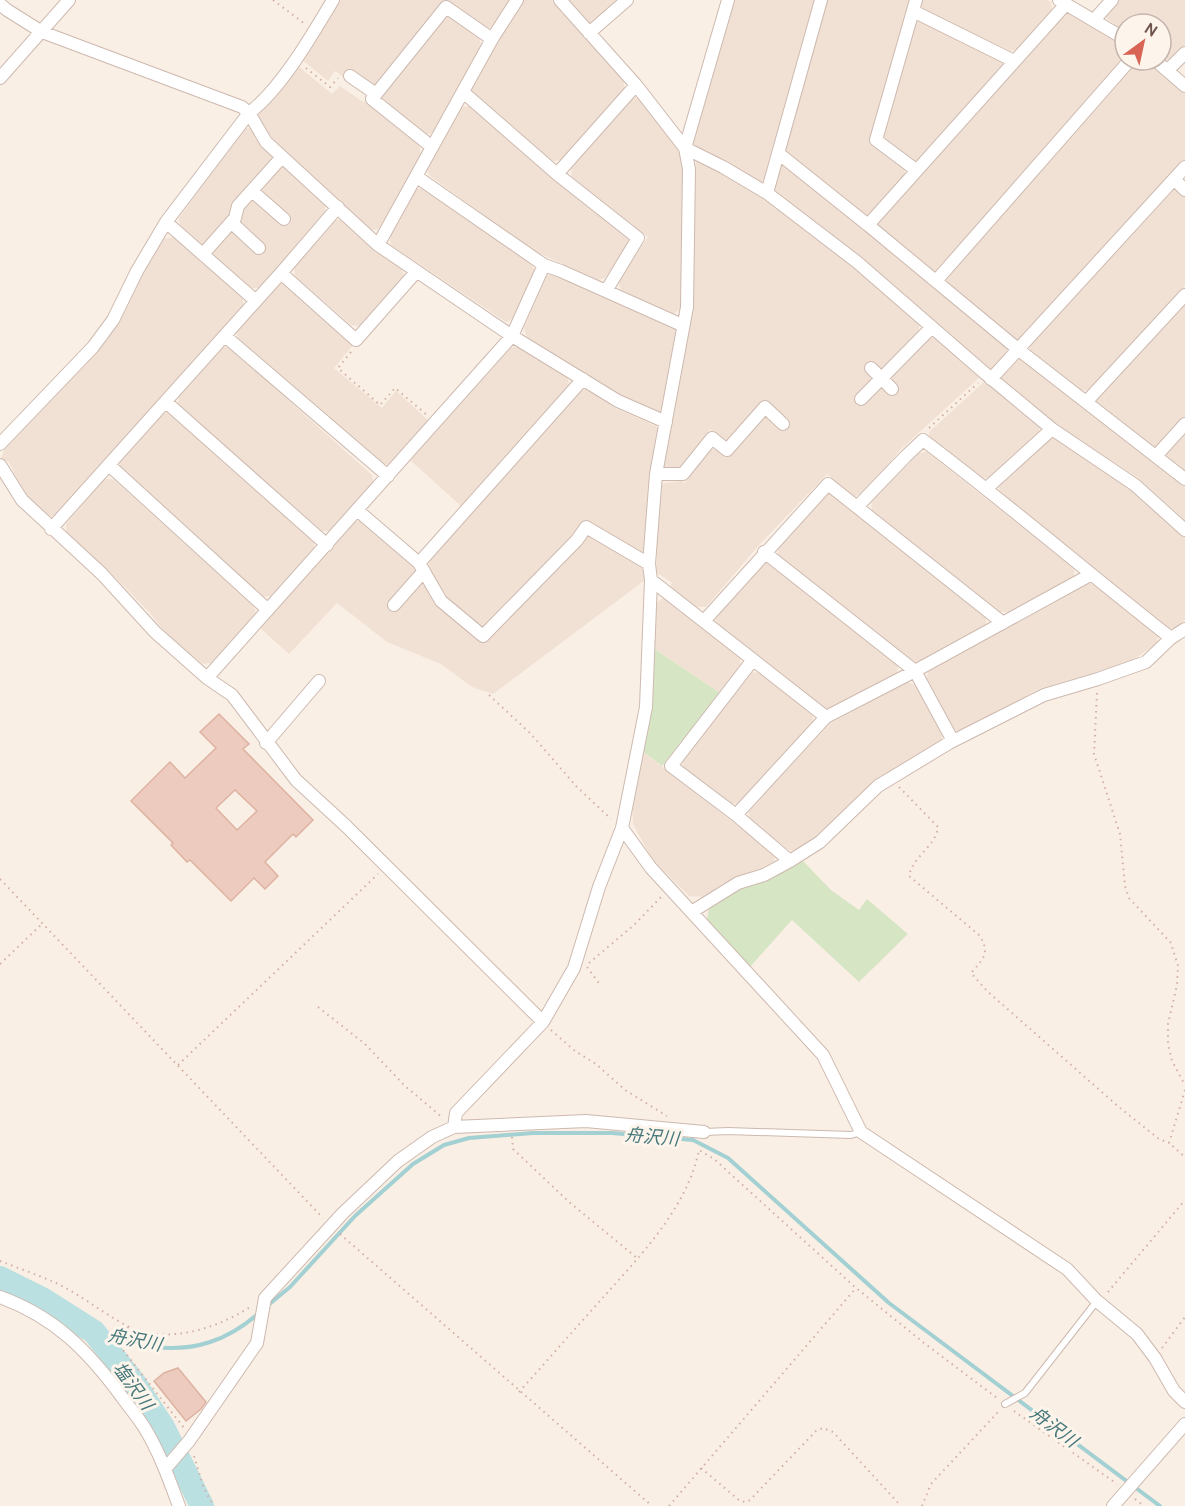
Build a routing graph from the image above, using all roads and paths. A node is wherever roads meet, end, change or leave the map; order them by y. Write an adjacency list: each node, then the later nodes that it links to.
1 (69, 0): 15 (street)
2 (273, 0): 14 (path)
3 (333, 0): 14 (street)
4 (517, 0): 18 (street)
5 (560, 0): 17 (street)
6 (627, 0): 17 (street)
7 (728, 0): 33 (street)
8 (821, 0): 34 (street)
9 (1112, 0): 13 (street)
10 (1062, 2): 13 (street); 21 (street)
11 (0, 4): 15 (street)
12 (915, 5): 21 (street); 37 (street)
13 (1094, 20): 16 (street)
14 (315, 31): 20 (street)
15 (42, 32): 25 (street); 31 (street)
16 (1113, 32)
17 (589, 33): 27 (street)
18 (492, 39): 29 (street); 30 (street)
19 (1185, 53): 22 (street)
20 (295, 59): 26 (path); 31 (street)
21 (1014, 61): 37 (street)
22 (1173, 65)
23 (1119, 72): 55 (street)
24 (1170, 72): 28 (street)
25 (0, 78)
26 (348, 80): 30 (street)
27 (636, 85): 33 (street); 38 (street)
28 (1185, 86)
29 (463, 92): 32 (street); 38 (street)
30 (376, 94): 32 (street)
31 (249, 113): 35 (street); 46 (street)
32 (432, 147): 39 (street)
33 (685, 148): 43 (street); 59 (street)
34 (778, 153): 43 (street); 48 (street)
35 (282, 157): 42 (street); 44 (street)
36 (1185, 167): 40 (street)
37 (915, 170): 48 (street)
38 (557, 174): 56 (street)
39 (417, 177): 49 (street); 52 (street)
40 (1174, 179): 41 (street); 64 (street)
41 (1185, 190)
42 (252, 191): 45 (street); 47 (street)
43 (766, 193): 60 (street)
44 (338, 207): 49 (street); 54 (street)
45 (285, 219)
46 (166, 222): 51 (street); 79 (street)
47 (231, 222): 50 (street); 51 (street)
48 (868, 225): 55 (street)
49 (378, 245): 53 (street)
50 (259, 248)
51 (202, 254): 58 (street)
52 (544, 265): 56 (street); 62 (street)
53 (416, 272): 62 (street); 63 (street)
54 (282, 273): 58 (street); 63 (street)
55 (936, 281): 64 (street)
56 (606, 291): 59 (street)
57 (1185, 295): 71 (street)
58 (256, 301): 61 (street)
59 (682, 326): 74 (street)
60 (932, 327): 66 (street); 67 (street)
61 (225, 336): 72 (street); 84 (street)
62 (512, 336): 68 (street); 73 (street)
63 (356, 339): 73 (path)
64 (1019, 350): 66 (street); 71 (street)
65 (871, 368): 67 (street)
66 (989, 377): 77 (street); 78 (path)
67 (882, 378): 69 (street); 70 (street)
68 (583, 379): 74 (street); 94 (street)
69 (892, 389)
70 (861, 399)
71 (1087, 401): 80 (street)
72 (166, 402): 82 (street); 91 (street)
73 (435, 422): 84 (street)
74 (666, 422): 83 (street)
75 (783, 423): 83 (street)
76 (1185, 424): 80 (street)
77 (1052, 429): 86 (street); 90 (street)
78 (924, 440): 86 (street); 87 (street)
79 (0, 444)
80 (1156, 456): 85 (street)
81 (0, 465): 89 (street)
82 (109, 465): 89 (street); 98 (street)
83 (656, 474): 93 (street)
84 (388, 476): 88 (street)
85 (1185, 479)
86 (987, 488): 95 (street)
87 (857, 507): 92 (street); 100 (street)
88 (357, 510): 91 (street); 94 (street)
89 (51, 529): 105 (street)
90 (1185, 530)
91 (327, 544): 98 (street)
92 (764, 552): 99 (street); 104 (street)
93 (649, 564): 94 (street); 96 (street)
94 (421, 567): 97 (street)
95 (1090, 574): 100 (street); 102 (street)
96 (651, 580): 99 (street); 114 (street)
97 (394, 605)
98 (268, 610): 105 (street)
99 (704, 621): 103 (street)
100 (1003, 623): 104 (street)
101 (1185, 629): 102 (street)
102 (1171, 638): 106 (street)
103 (752, 661): 109 (street); 113 (street)
104 (915, 671): 109 (street); 110 (street)
105 (207, 678): 111 (street)
106 (1098, 679): 110 (street); 126 (path)
107 (319, 681): 111 (street)
108 (489, 695): 114 (path)
109 (826, 717): 113 (street)
110 (953, 741): 112 (street)
111 (266, 742): 116 (street)
112 (893, 777): 115 (street); 132 (path)
113 (736, 815): 115 (street)
114 (622, 828): 118 (street); 124 (street)
115 (790, 861): 119 (street)
116 (386, 866): 124 (street); 125 (path)
117 (0, 879): 120 (path)
118 (670, 888): 119 (street); 122 (path)
119 (693, 911): 130 (street)
120 (43, 923): 121 (path); 125 (path)
121 (0, 964)
122 (601, 986)
123 (318, 1007): 128 (path)
124 (543, 1022): 127 (path); 128 (street)
125 (178, 1065): 135 (path)
126 (1185, 1088): 132 (path)
127 (671, 1118)
128 (454, 1127): 129 (street); 135 (street)
129 (704, 1132): 130 (lane)
130 (861, 1132): 142 (street)
131 (513, 1142): 137 (path)
132 (1169, 1143): 133 (path)
133 (1185, 1157)
134 (1185, 1200): 142 (path)
135 (332, 1227): 141 (street)
136 (346, 1240): 146 (path)
137 (638, 1258): 139 (path); 146 (path)
138 (0, 1261): 144 (path)
139 (856, 1288): 148 (path); 151 (path)
140 (0, 1296): 152 (street)
141 (265, 1298): 144 (path); 150 (street)
142 (1098, 1303): 145 (street); 148 (lane)
143 (1185, 1317): 145 (path)
144 (129, 1326): 150 (path)
145 (1155, 1358): 147 (street)
146 (519, 1392): 156 (path)
147 (1185, 1402)
148 (1005, 1404): 153 (path); 159 (path)
149 (1185, 1424): 153 (street)
150 (189, 1441): 152 (street); 155 (path)
151 (701, 1468): 157 (path); 158 (path)
152 (165, 1469): 154 (street)
153 (1126, 1491): 160 (street)
154 (179, 1506)
155 (214, 1506)
156 (652, 1506)
157 (669, 1506)
158 (901, 1506)
159 (922, 1506)
160 (1113, 1506)

